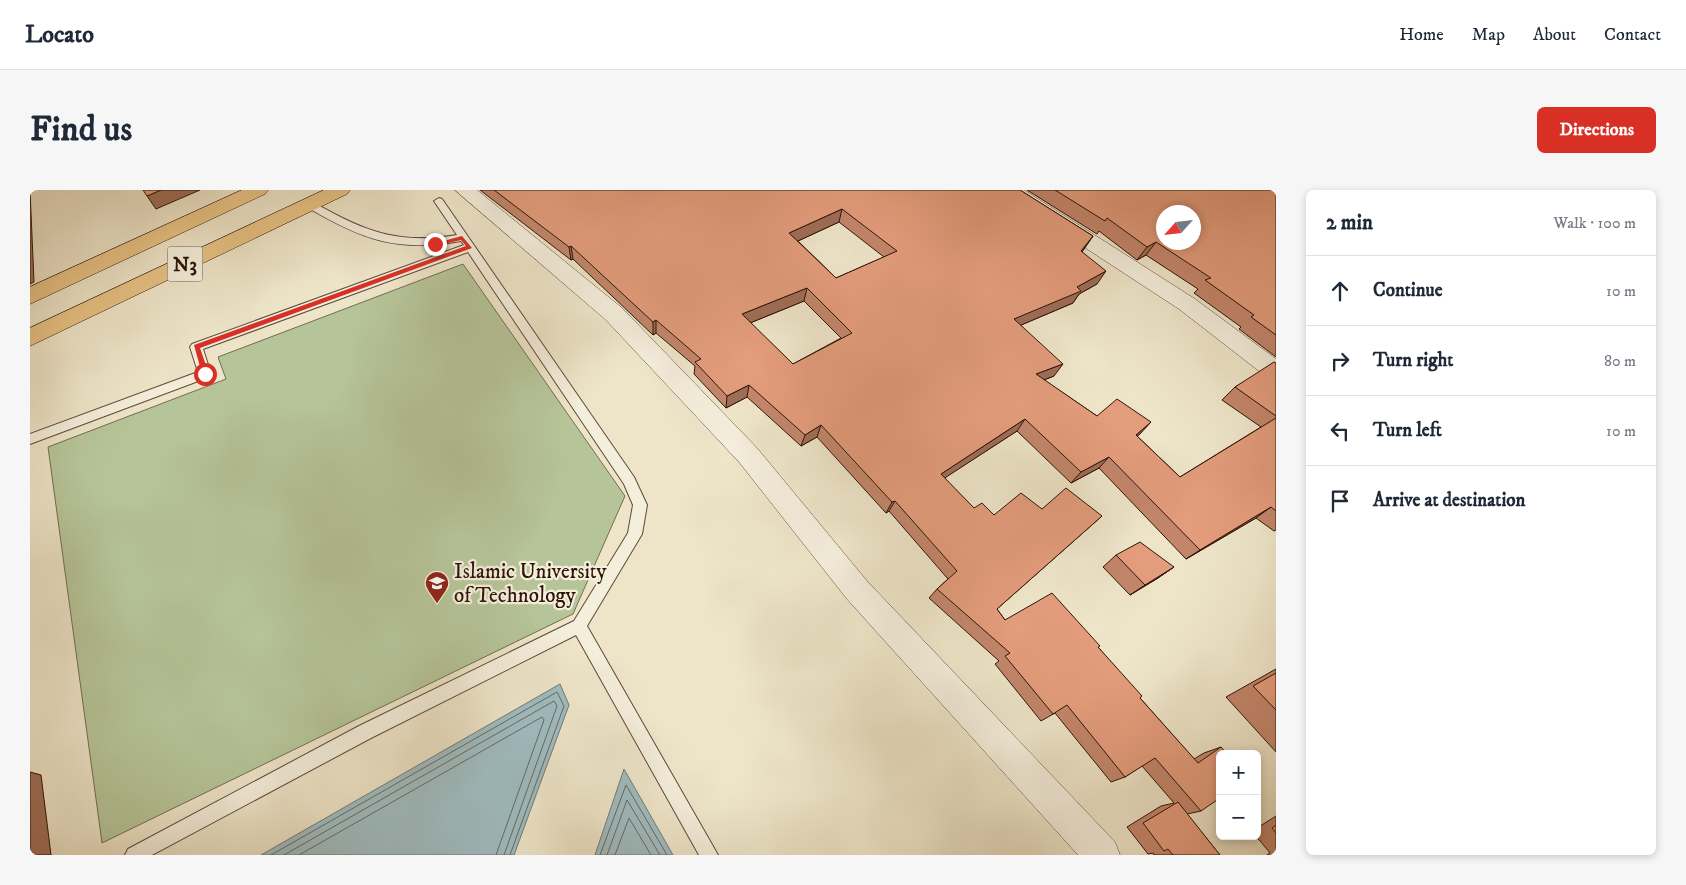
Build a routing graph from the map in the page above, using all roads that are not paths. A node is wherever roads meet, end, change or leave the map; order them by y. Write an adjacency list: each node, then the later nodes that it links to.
1 (258, 190): 8 (highway, N3)
2 (340, 190): 6 (highway, N3)
3 (465, 190): 15 (street)
4 (1010, 190): 10 (street)
5 (439, 201): 7 (lane)
6 (309, 204): 7 (lane); 9 (highway, N3)
7 (466, 242): 11 (lane); 12 (lane)
8 (30, 296)
9 (30, 338)
10 (1276, 372)
11 (30, 439)
12 (579, 626): 13 (lane); 14 (lane)
13 (134, 855)
14 (709, 855)
15 (1102, 855)

